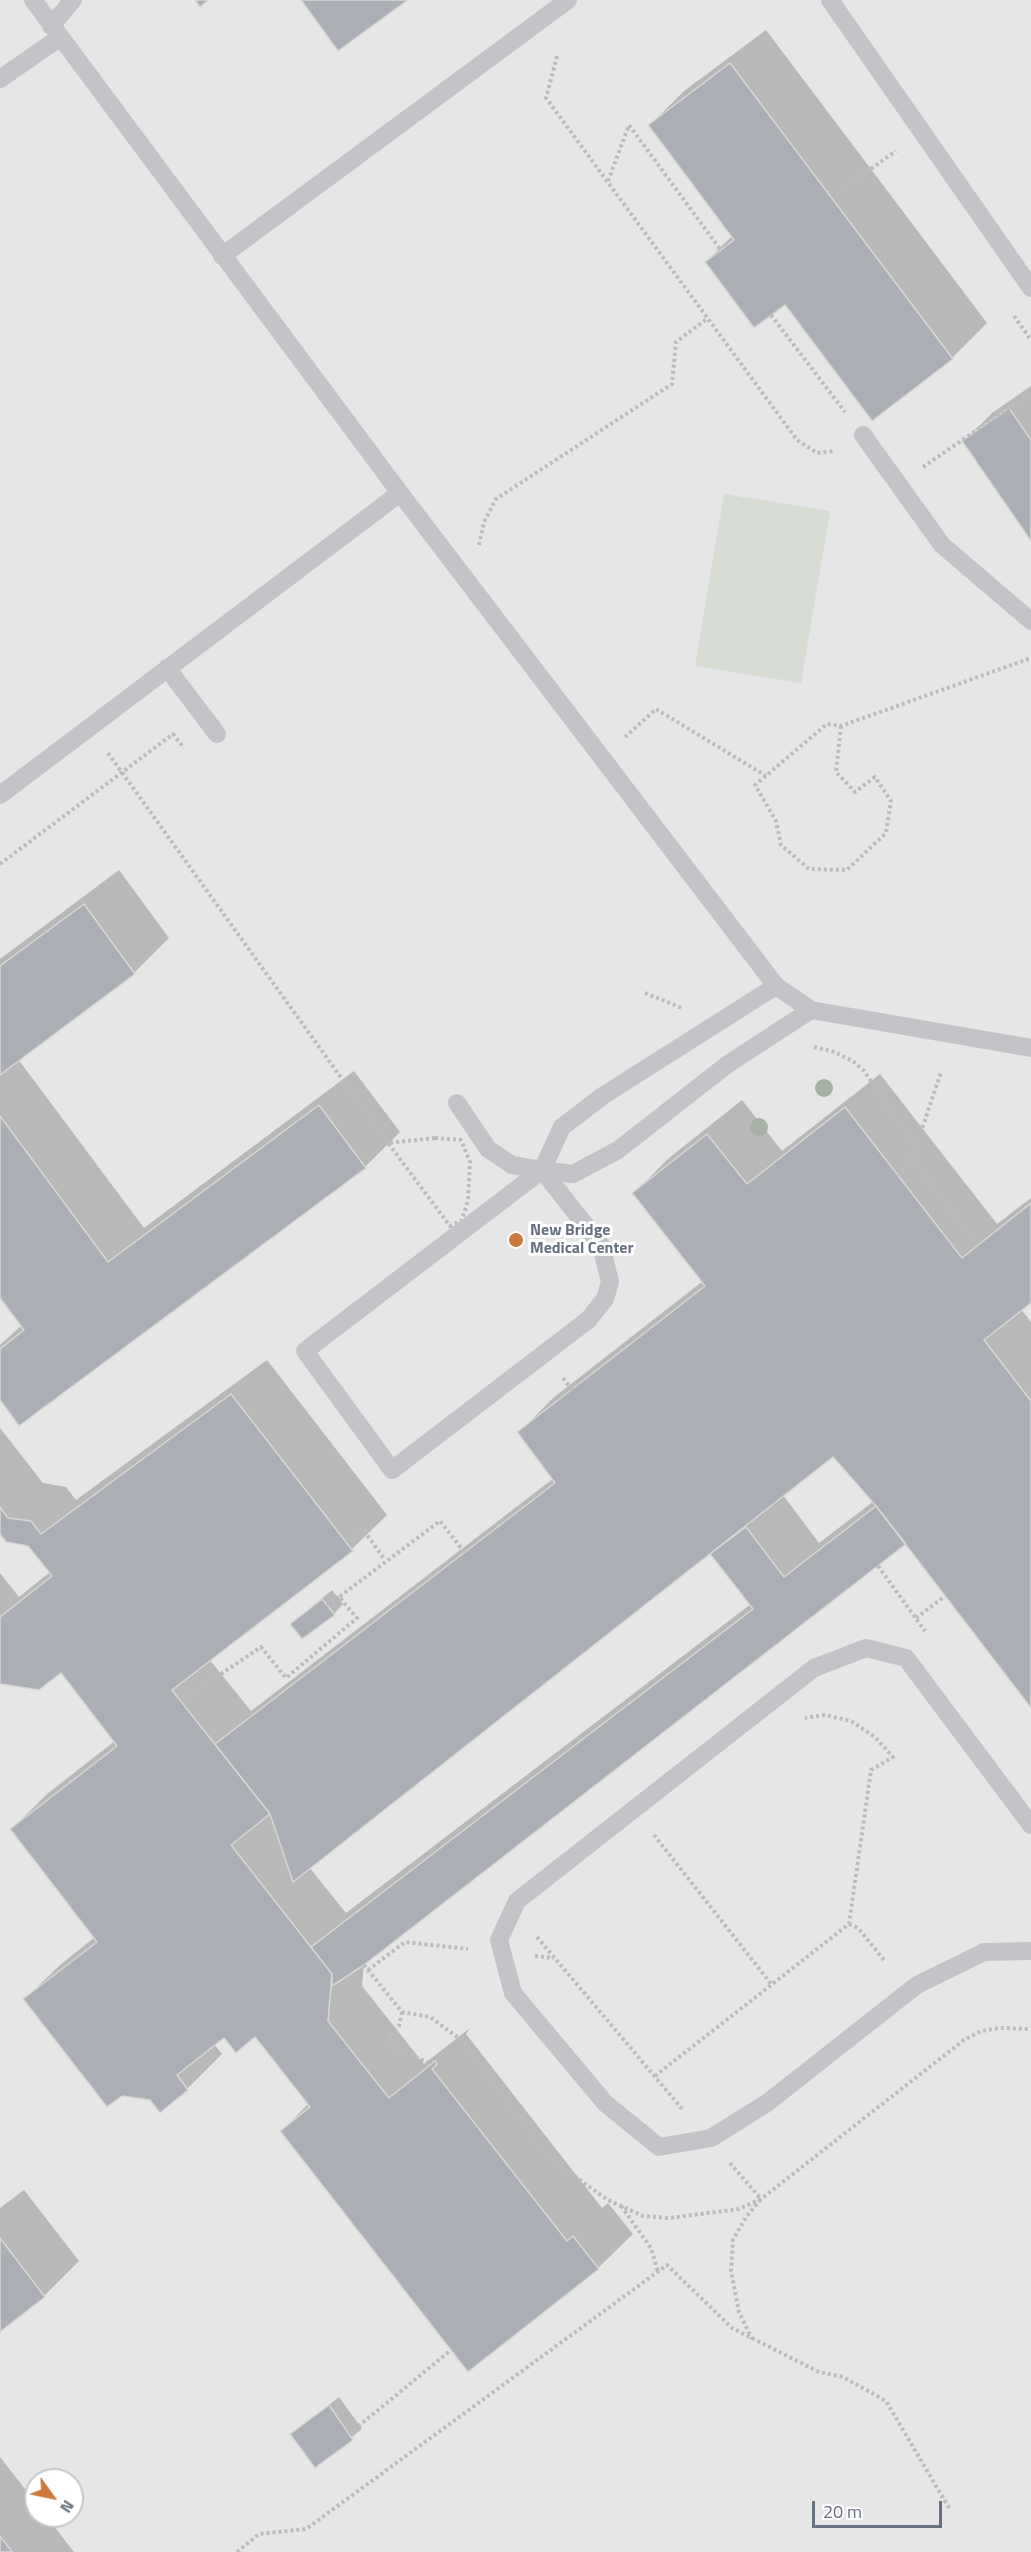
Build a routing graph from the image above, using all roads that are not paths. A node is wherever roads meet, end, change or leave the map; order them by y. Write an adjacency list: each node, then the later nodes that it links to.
1 (33, 0): 5 (lane)
2 (73, 0): 5 (lane)
3 (568, 0): 7 (lane)
4 (830, 0): 8 (lane)
5 (55, 32): 6 (lane); 7 (lane)
6 (0, 79)
7 (222, 256): 10 (lane)
8 (1031, 288)
9 (863, 435): 11 (lane)
10 (399, 493): 12 (lane); 15 (lane)
11 (1031, 621)
12 (167, 668): 13 (lane); 14 (lane)
13 (217, 734)
14 (0, 795)
15 (776, 986): 16 (lane); 19 (lane)
16 (811, 1010): 17 (lane); 19 (lane)
17 (1031, 1048)
18 (457, 1103): 19 (lane)
19 (542, 1170): 19 (lane)
20 (1031, 1825): 21 (lane)
21 (1031, 1952)

